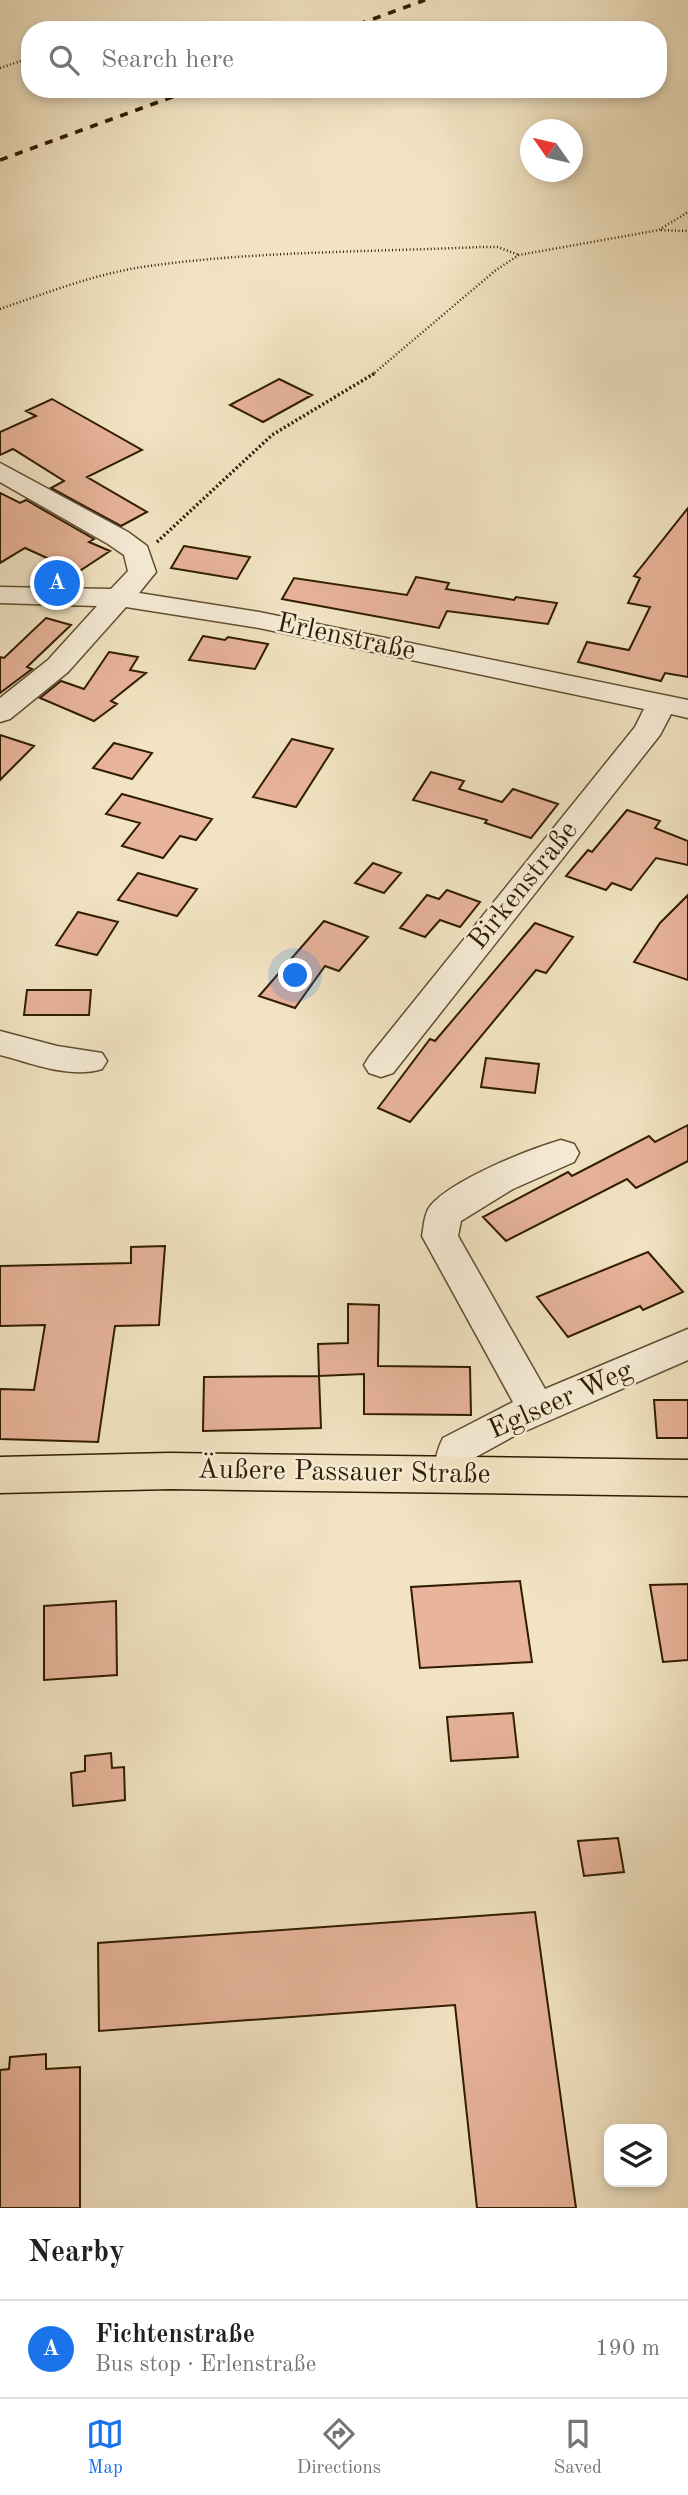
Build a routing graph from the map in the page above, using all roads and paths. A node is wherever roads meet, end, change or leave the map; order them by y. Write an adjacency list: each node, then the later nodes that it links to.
1 (21, 61): 2 (path)
2 (0, 68)
3 (688, 212): 4 (path)
4 (659, 230): 5 (path); 6 (path)
5 (688, 231)
6 (519, 255): 7 (path); 9 (path)
7 (0, 309)
8 (0, 471): 9 (street)
9 (138, 552): 11 (street)
10 (0, 595): 11 (street, Erlenstraße)
11 (120, 598): 12 (street, Erlenstraße); 13 (street)
12 (675, 707): 16 (street, Birkenstraße)
13 (0, 713)
14 (0, 1043): 15 (street)
15 (90, 1061)
16 (381, 1065)
17 (561, 1153): 19 (street)
18 (688, 1344): 19 (street, Eglseer Weg)
19 (537, 1410): 21 (street, Eglseer Weg)
20 (0, 1475): 21 (main road, Äußere Passauer Straße)
21 (454, 1475): 22 (main road, Äußere Passauer Straße)
22 (688, 1478)

